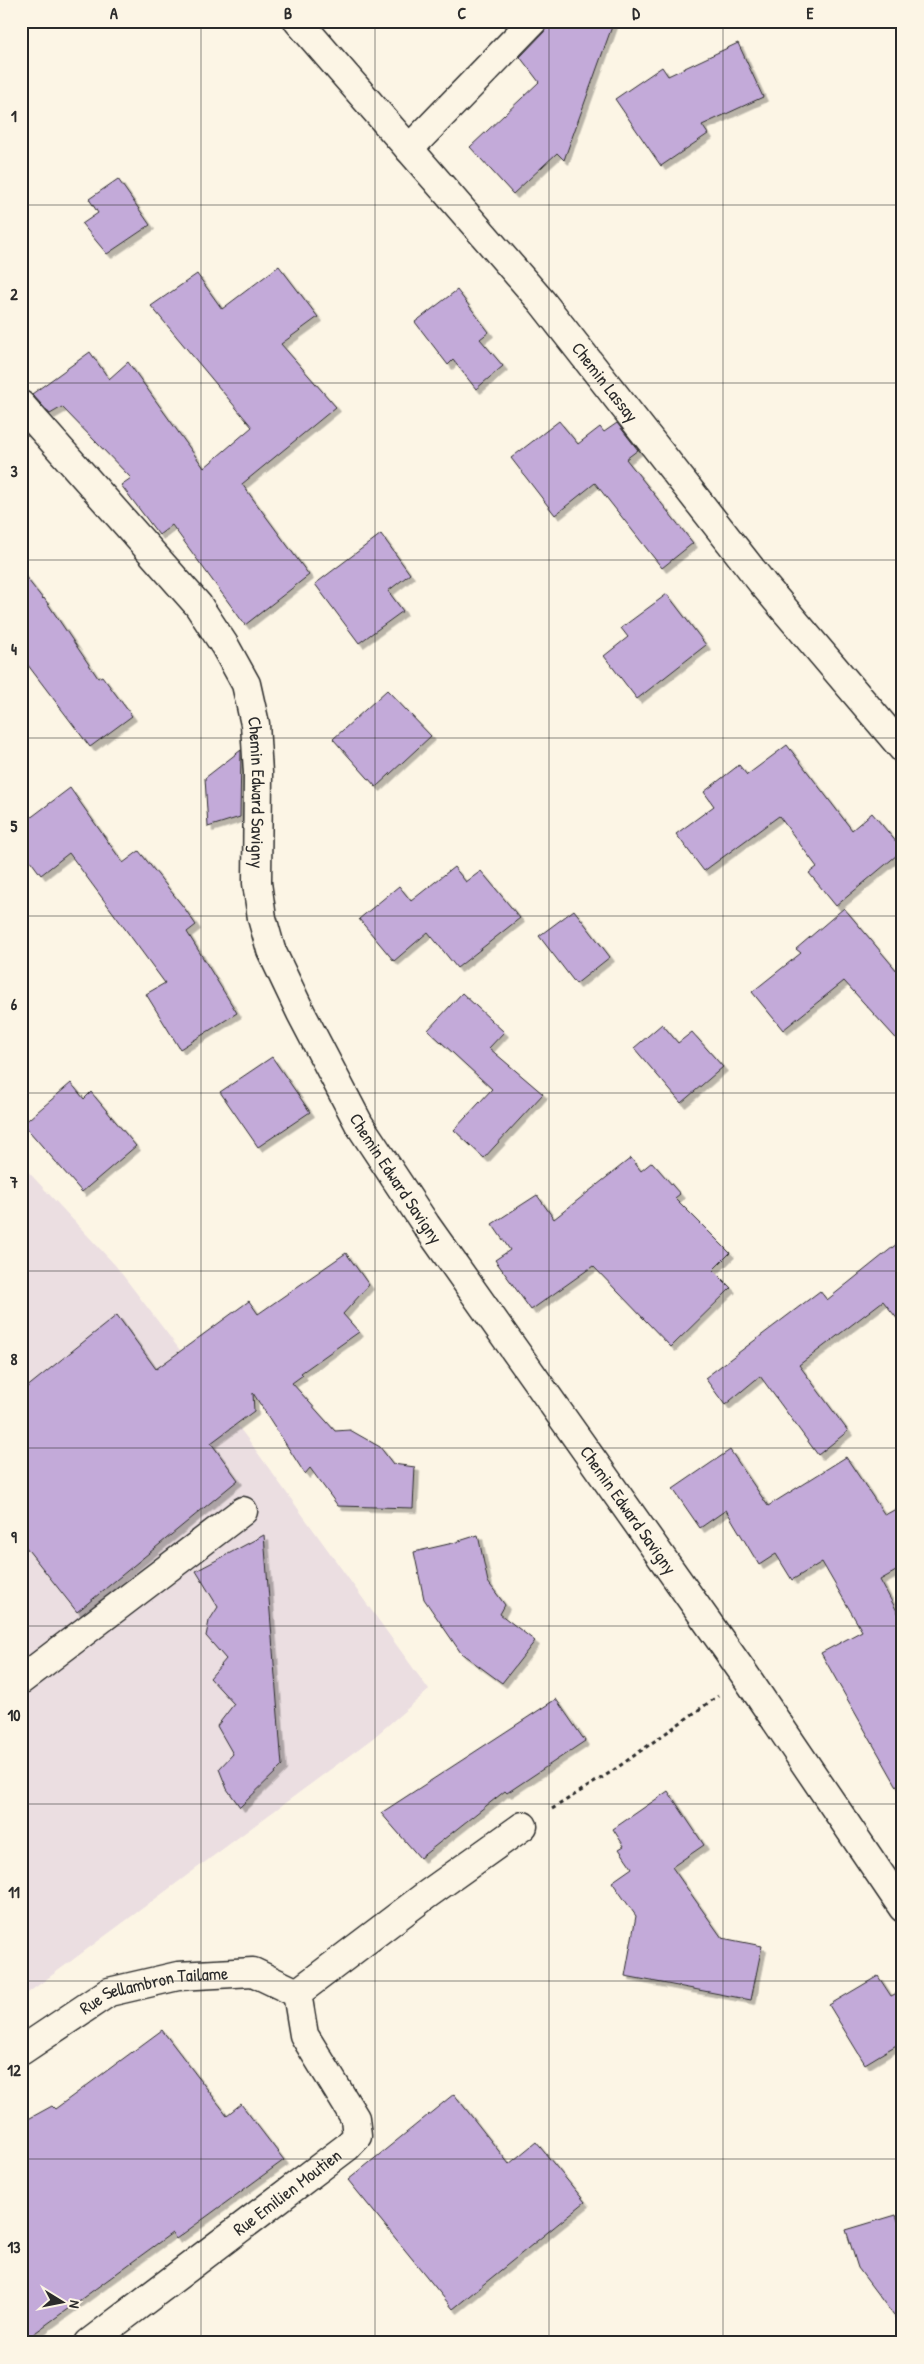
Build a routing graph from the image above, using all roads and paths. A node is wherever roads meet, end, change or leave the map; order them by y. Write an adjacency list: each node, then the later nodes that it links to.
1 (298, 21): 3 (street, Chemin Lassay)
2 (533, 21): 3 (street)
3 (409, 149): 5 (street, Chemin Lassay)
4 (21, 405): 7 (street, Chemin Edward Savigny)
5 (903, 749)
6 (243, 1511): 8 (street)
7 (745, 1676): 9 (path); 10 (street, Chemin Edward Savigny)
8 (21, 1680)
9 (523, 1826): 11 (street)
10 (898, 1891)
11 (297, 1993): 12 (street, Rue Sellambron Tailame); 13 (street, Rue Emilien Moutien)
12 (21, 2052)
13 (89, 2343)

